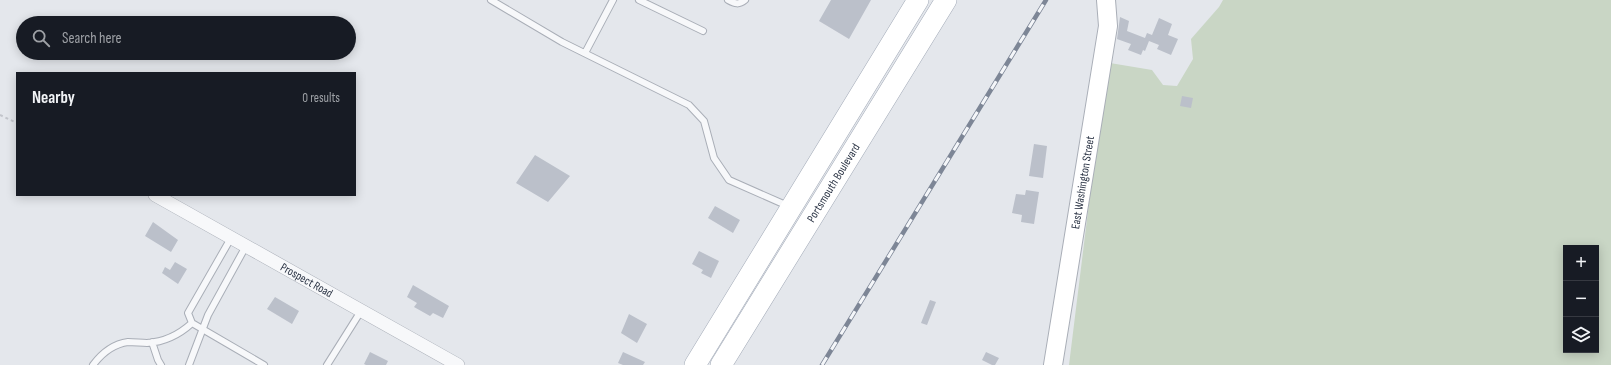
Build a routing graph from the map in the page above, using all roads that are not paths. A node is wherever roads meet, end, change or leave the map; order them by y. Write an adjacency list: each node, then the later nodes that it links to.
1 (490, 0): 10 (lane)
2 (613, 0): 10 (lane)
3 (639, 0): 9 (lane)
4 (728, 0): 5 (lane)
5 (745, 0)
6 (918, 0): 12 (main road, Portsmouth Boulevard)
7 (946, 0): 16 (main road, Portsmouth Boulevard)
8 (1106, 0): 29 (main road, East Washington Street)
9 (703, 31)
10 (585, 53): 12 (lane)
11 (157, 196): 13 (street, Prospect Road)
12 (792, 207): 14 (main road, Portsmouth Boulevard)
13 (231, 238): 15 (street, Prospect Road); 18 (lane)
14 (773, 238): 16 (street); 27 (main road, Portsmouth Boulevard)
15 (246, 246): 17 (street, Prospect Road); 19 (lane)
16 (793, 249): 28 (main road, Portsmouth Boulevard)
17 (361, 311): 25 (lane); 26 (street, Prospect Road)
18 (192, 323): 19 (lane); 20 (lane)
19 (202, 329): 23 (lane); 24 (lane)
20 (152, 342): 21 (lane); 22 (lane)
21 (93, 365)
22 (161, 365)
23 (189, 365)
24 (264, 365)
25 (327, 365)
26 (458, 365)
27 (695, 365)
28 (722, 365)
29 (1053, 365)

